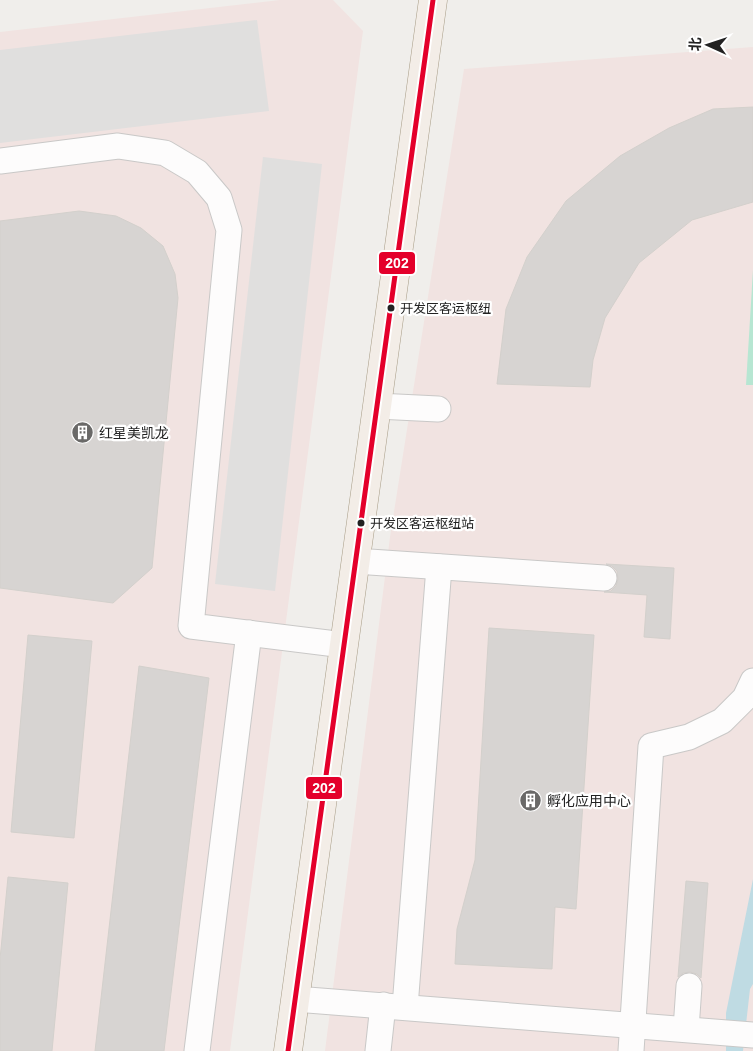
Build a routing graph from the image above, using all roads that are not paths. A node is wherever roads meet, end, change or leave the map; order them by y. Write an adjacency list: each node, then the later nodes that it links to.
1 (434, 0): 3 (main road)
2 (0, 161): 8 (lane)
3 (377, 406): 4 (lane); 5 (main road)
4 (438, 409)
5 (356, 561): 6 (lane); 9 (main road)
6 (439, 567): 7 (lane); 13 (lane)
7 (604, 578)
8 (249, 633): 9 (lane); 17 (lane)
9 (344, 645): 12 (main road)
10 (753, 681): 14 (lane)
11 (689, 986): 15 (lane)
12 (295, 999): 13 (lane); 18 (main road)
13 (394, 1006): 14 (lane); 19 (lane)
14 (633, 1025): 15 (lane); 20 (lane)
15 (686, 1029): 16 (lane)
16 (751, 1035)
17 (197, 1051)
18 (288, 1051)
19 (378, 1051)
20 (631, 1051)

